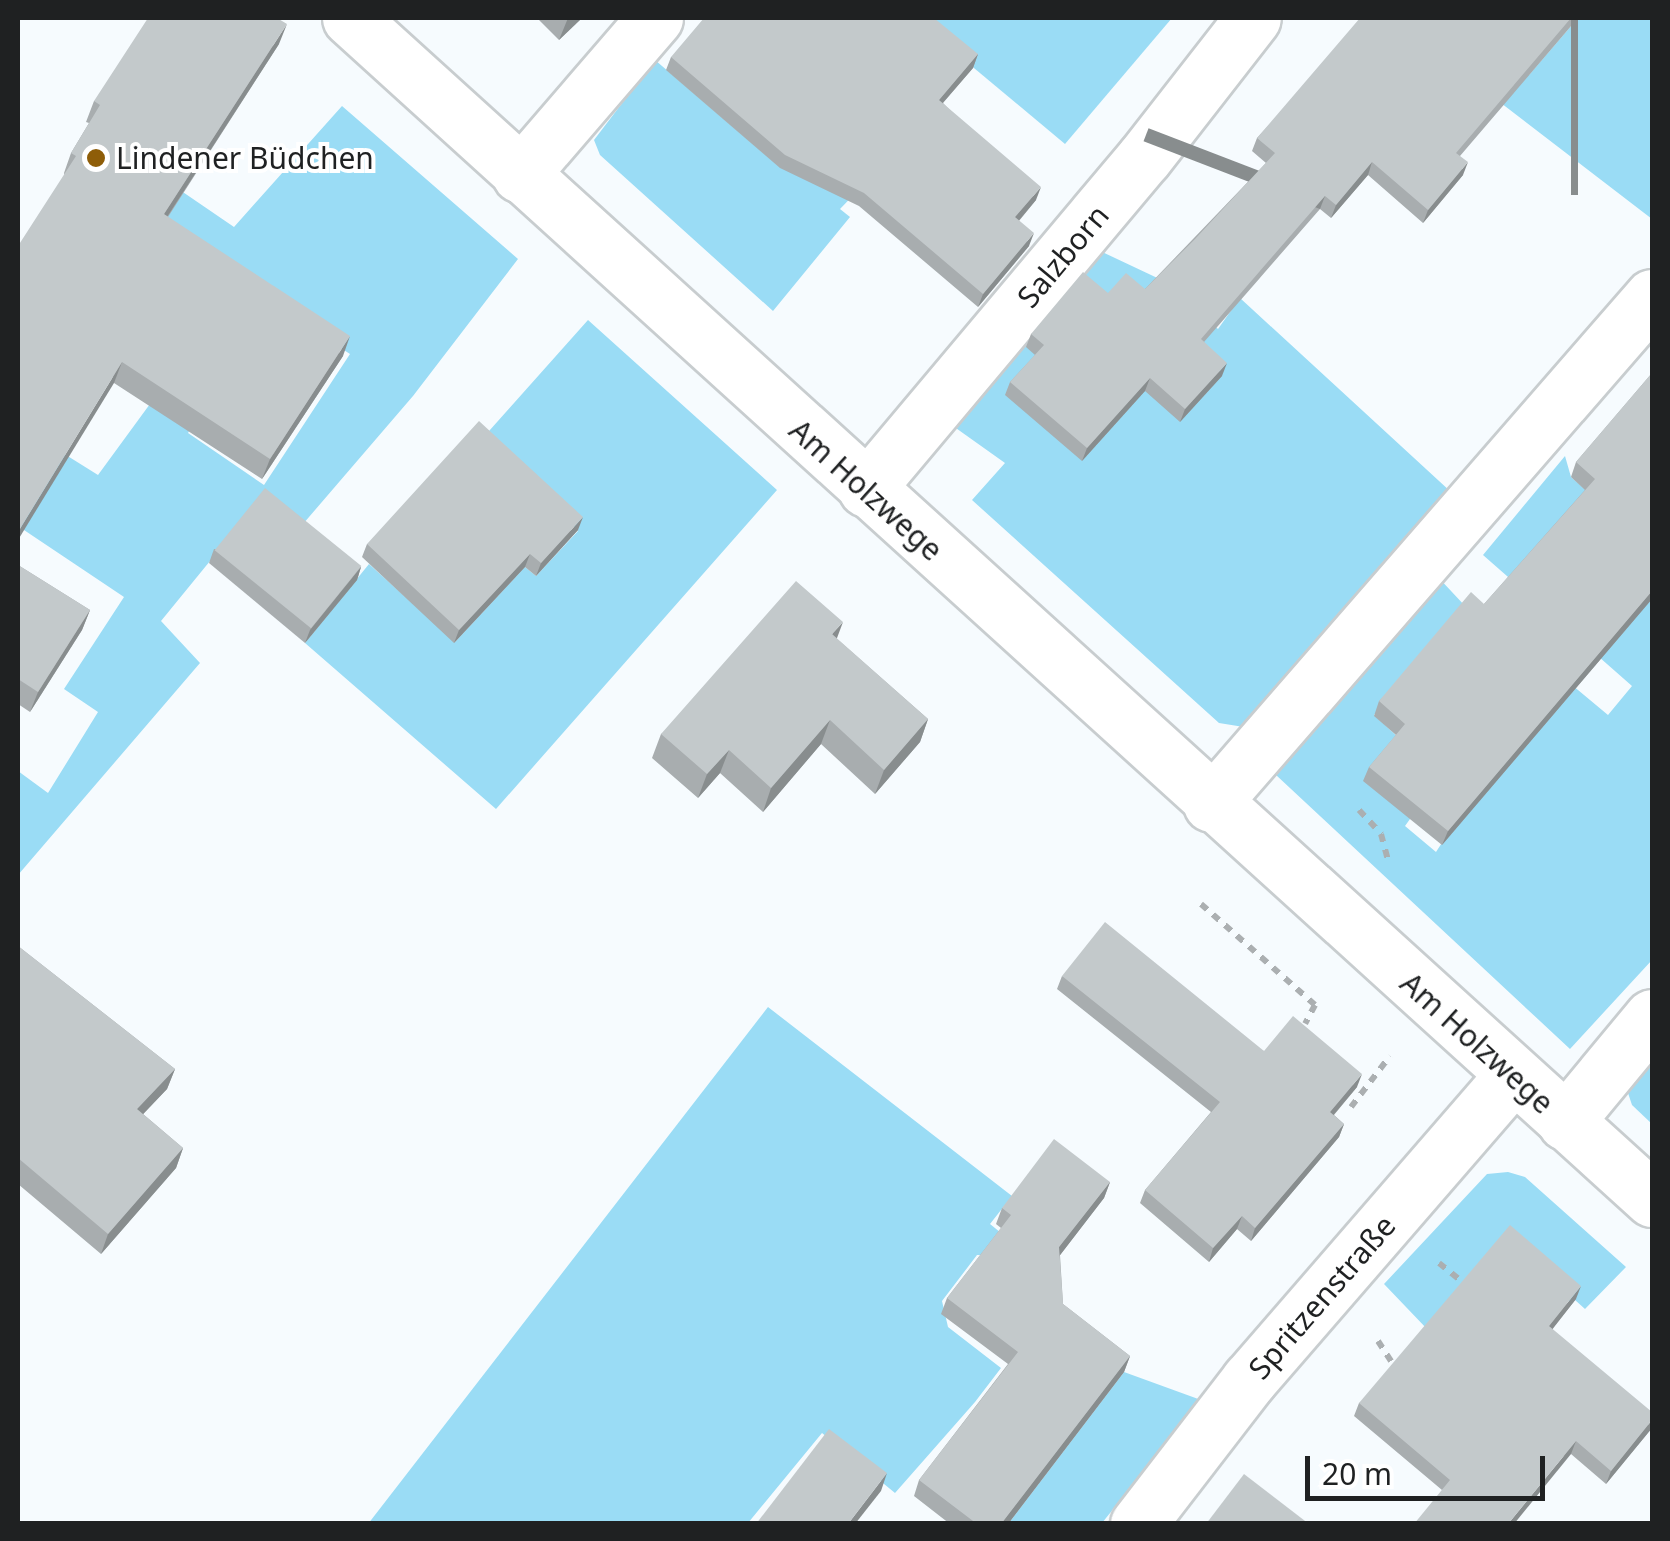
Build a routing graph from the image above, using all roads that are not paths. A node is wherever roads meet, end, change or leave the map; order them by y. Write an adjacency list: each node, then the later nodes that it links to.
1 (350, 18): 4 (street, Am Holzwege)
2 (655, 18): 4 (street)
3 (1252, 18): 6 (street, Salzborn)
4 (520, 175): 6 (street, Am Holzwege)
5 (1652, 297): 7 (street)
6 (866, 489): 7 (street, Am Holzwege)
7 (1211, 804): 9 (street, Am Holzwege)
8 (1652, 1017): 10 (street, Am Holzwege)
9 (1513, 1075): 10 (street, Am Holzwege); 12 (street, Spritzenstraße)
10 (1566, 1122): 11 (street, Am Holzwege)
11 (1652, 1199)
12 (1138, 1524)

